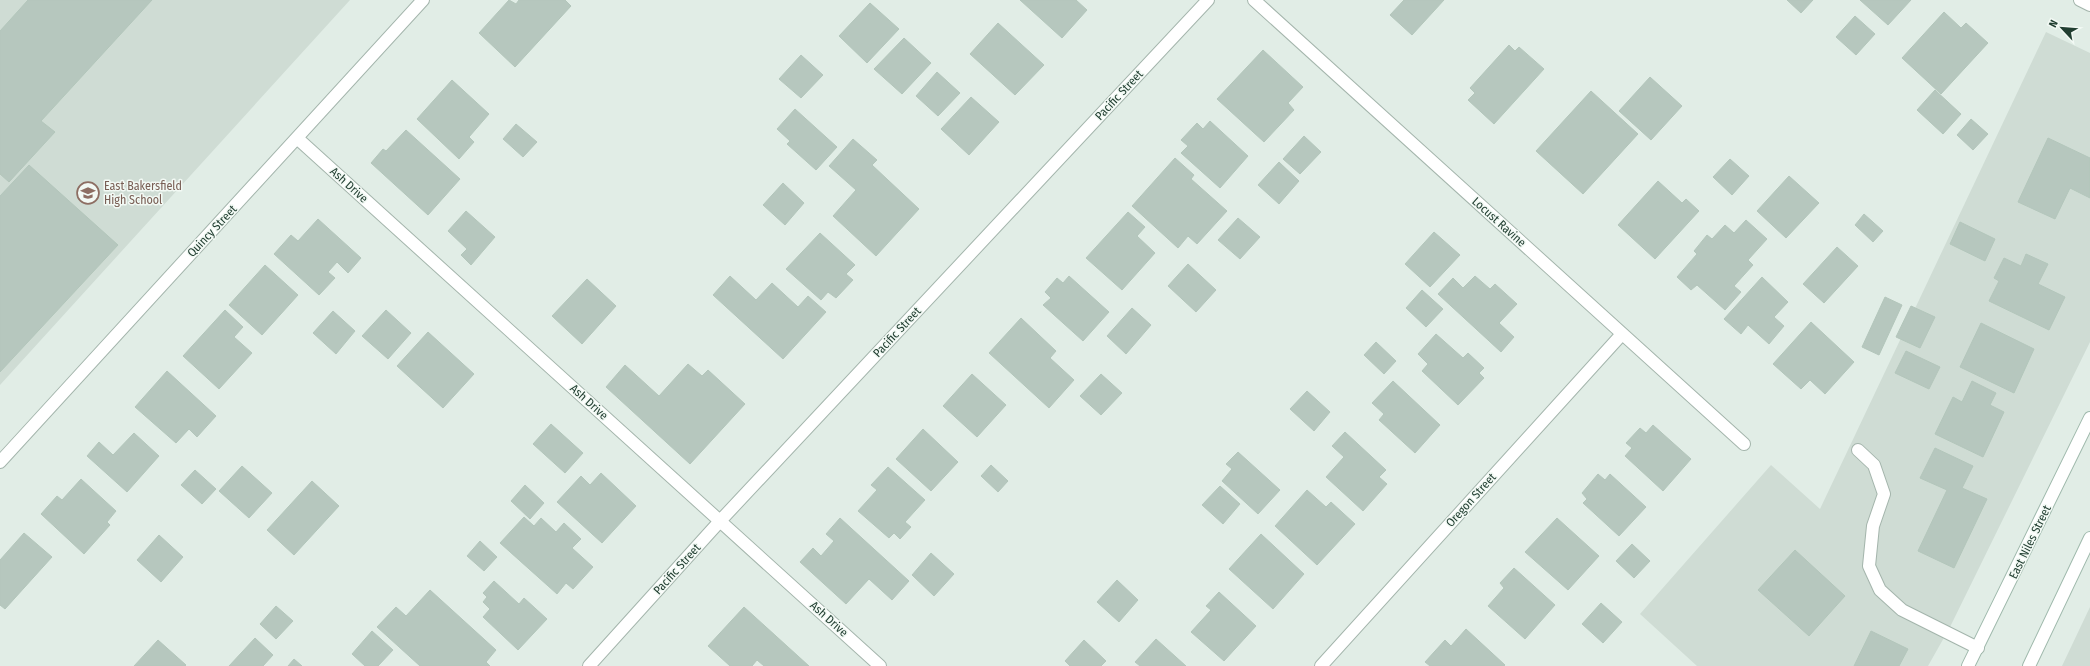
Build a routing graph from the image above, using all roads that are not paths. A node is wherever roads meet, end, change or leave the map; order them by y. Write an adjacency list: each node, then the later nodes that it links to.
1 (422, 0): 6 (street, Quincy Street)
2 (1208, 0): 12 (street, Pacific Street)
3 (1254, 0): 7 (street, Locust Ravine)
4 (2080, 0): 5 (street)
5 (2090, 5)
6 (297, 138): 11 (street, Quincy Street); 12 (street, Ash Drive)
7 (1622, 334): 9 (street, Locust Ravine); 17 (street, Oregon Street)
8 (2090, 418): 14 (street, East Niles Street)
9 (1744, 444)
10 (1858, 450): 14 (street)
11 (0, 462)
12 (720, 521): 15 (street, Pacific Street); 16 (street, Ash Drive)
13 (2090, 538): 19 (street)
14 (1978, 648): 18 (street, East Niles Street)
15 (589, 666)
16 (880, 666)
17 (1321, 666)
18 (1968, 666)
19 (2029, 666)

